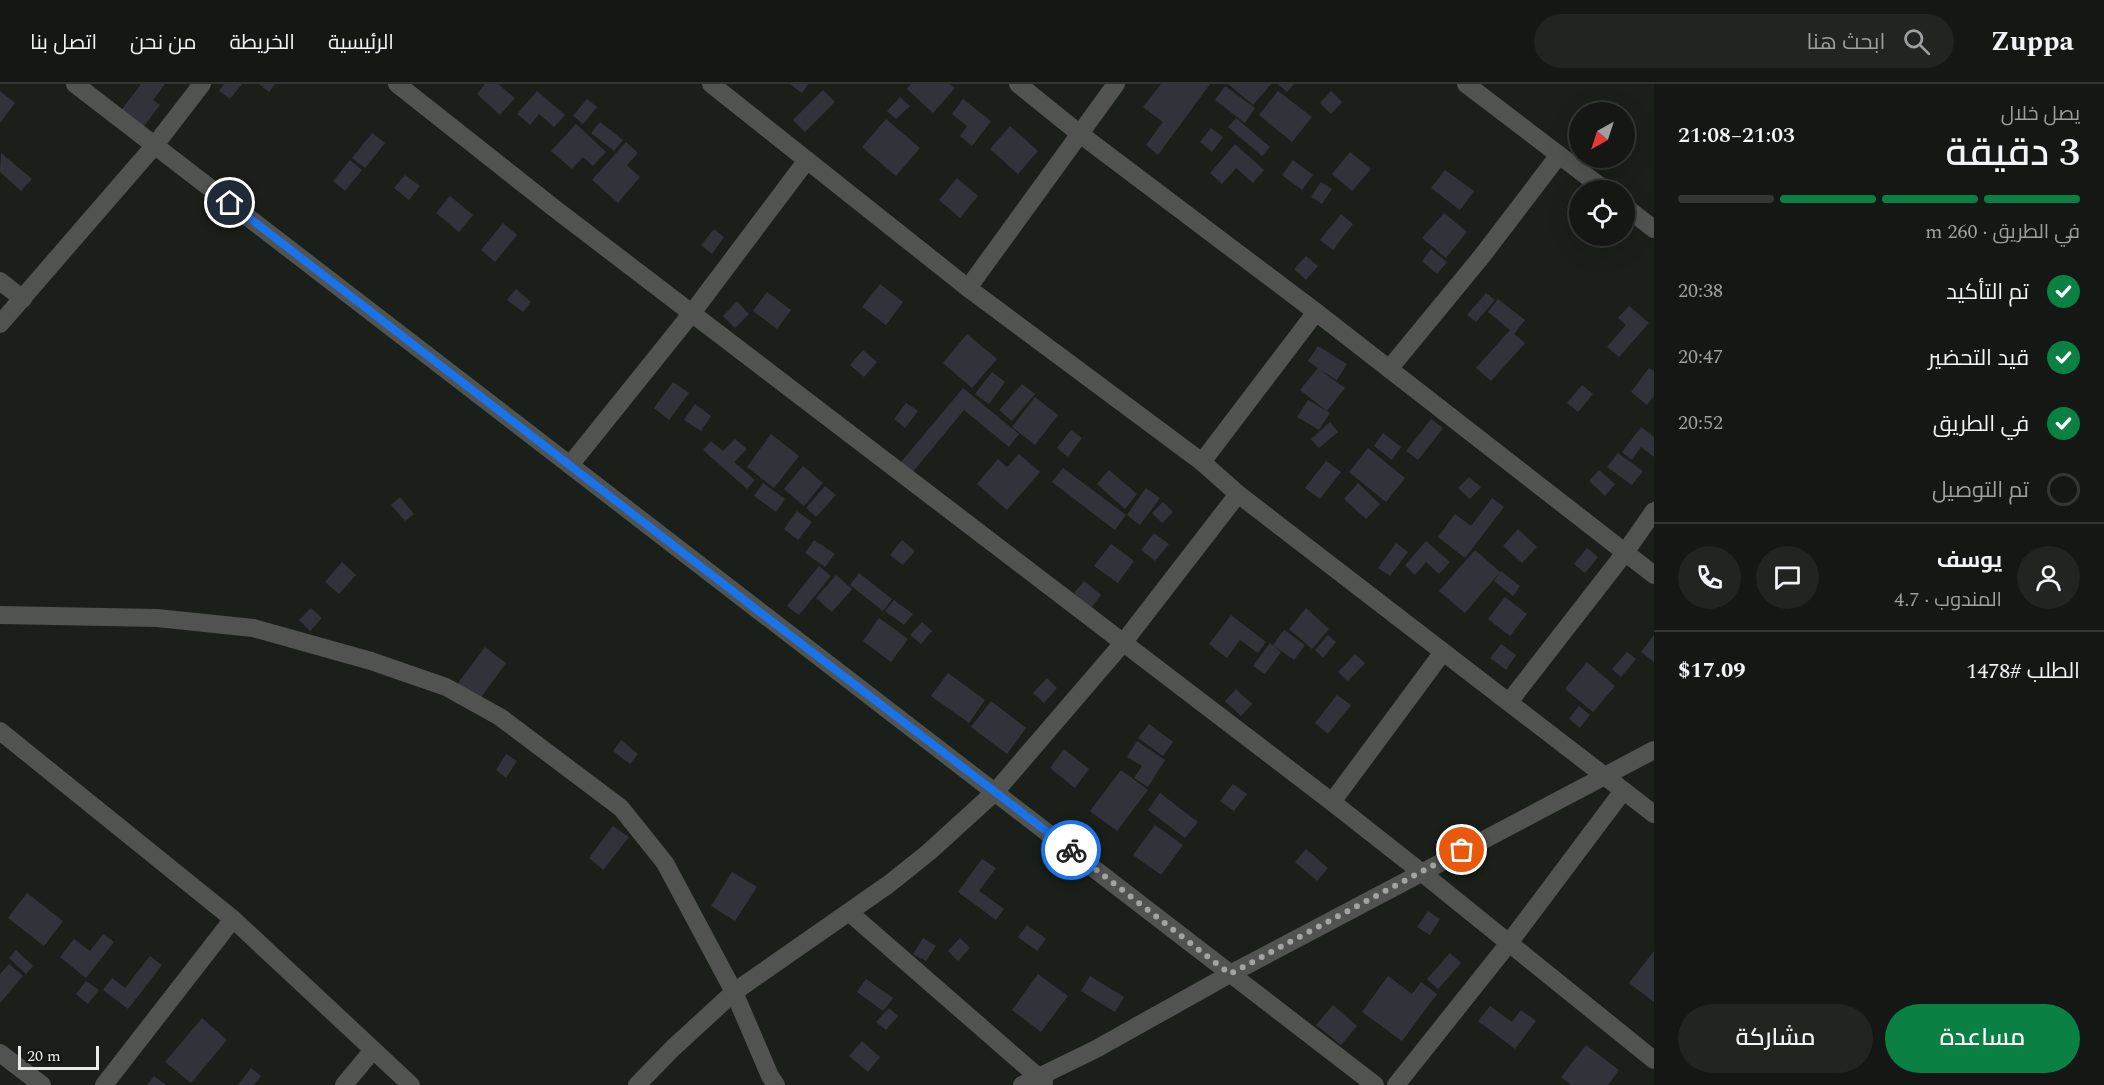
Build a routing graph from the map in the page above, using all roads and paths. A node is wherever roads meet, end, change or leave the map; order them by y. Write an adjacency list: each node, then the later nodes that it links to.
1 (75, 84): 9 (street)
2 (202, 84): 9 (street)
3 (397, 84): 19 (street)
4 (711, 84): 11 (street)
5 (1018, 84): 8 (street)
6 (1116, 84): 8 (street)
7 (1466, 84): 10 (street)
8 (1080, 134): 16 (street); 18 (street)
9 (155, 145): 17 (street); 23 (street)
10 (1559, 155): 12 (street); 21 (street)
11 (807, 160): 16 (street); 19 (street)
12 (1592, 180)
13 (1635, 214): 14 (street)
14 (1654, 229)
15 (0, 281): 17 (street)
16 (968, 288): 22 (street)
17 (23, 299): 20 (street)
18 (1316, 312): 21 (street); 22 (street)
19 (692, 313): 23 (street); 29 (street)
20 (0, 324)
21 (1389, 369): 26 (street)
22 (1202, 462): 24 (street)
23 (570, 465): 35 (street)
24 (1238, 494): 29 (street); 30 (street)
25 (1654, 511): 26 (street)
26 (1624, 554): 27 (street); 31 (street)
27 (1654, 575)
28 (0, 615): 44 (street)
29 (1123, 643): 35 (street); 37 (street)
30 (1443, 652): 31 (street); 37 (street)
31 (1509, 702): 34 (street)
32 (0, 731): 41 (street)
33 (1654, 750): 34 (street)
34 (1605, 775): 36 (street); 39 (street)
35 (996, 791): 40 (street); 43 (street)
36 (1623, 791): 38 (street); 42 (street)
37 (1332, 802): 39 (street)
38 (1654, 814)
39 (1421, 872): 42 (street); 43 (street)
40 (850, 913): 44 (street); 48 (street)
41 (233, 919): 45 (street); 50 (street)
42 (1509, 943): 47 (street); 56 (street)
43 (1230, 974): 48 (street); 55 (street)
44 (734, 992): 53 (street); 54 (street)
45 (373, 1050): 51 (street); 52 (street)
46 (0, 1053): 49 (street)
47 (1654, 1060)
48 (1036, 1082)
49 (42, 1085)
50 (104, 1085)
51 (344, 1085)
52 (411, 1085)
53 (637, 1085)
54 (776, 1085)
55 (1376, 1085)
56 (1396, 1085)

